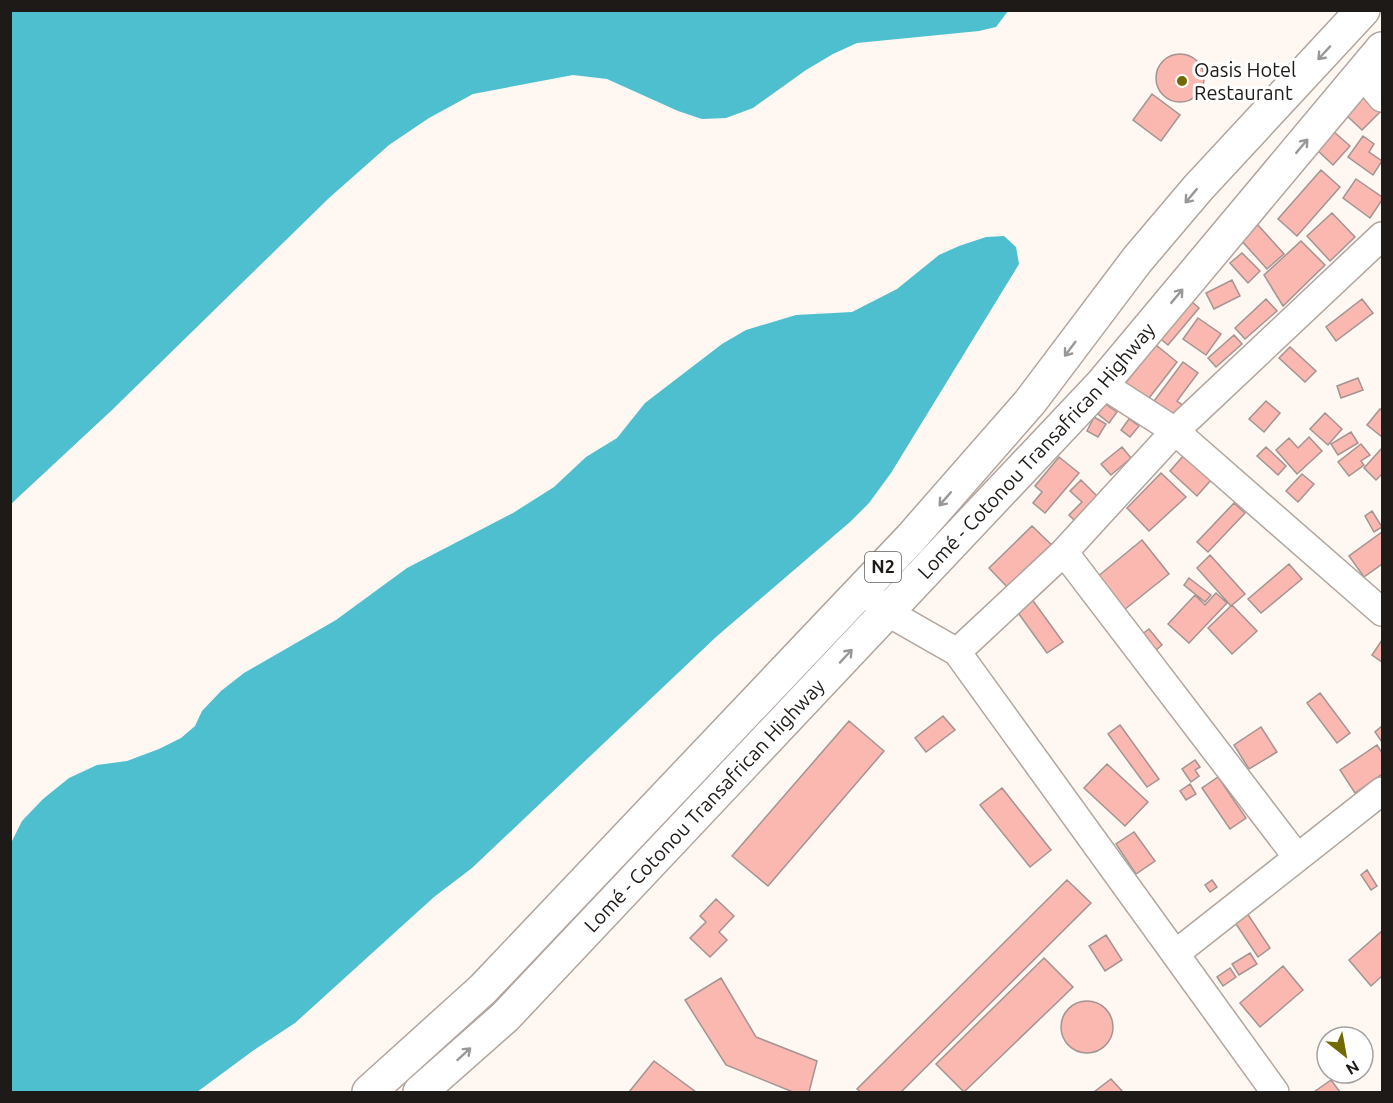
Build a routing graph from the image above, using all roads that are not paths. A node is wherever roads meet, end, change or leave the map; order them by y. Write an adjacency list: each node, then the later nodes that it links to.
1 (1364, 10): 8 (highway, N2, one-way to 8)
2 (1383, 49): 3 (highway, Lomé - Cotonou Transafrican Highway / N2)
3 (1372, 86): 5 (highway, Lomé - Cotonou Transafrican Highway / N2, one-way to 3)
4 (1383, 236): 6 (street)
5 (1102, 384): 6 (street); 9 (highway, Lomé - Cotonou Transafrican Highway / N2)
6 (1175, 431): 7 (street); 10 (street)
7 (1064, 552): 11 (street); 13 (street)
8 (862, 588): 9 (street); 15 (highway, N2)
9 (887, 612): 11 (street); 16 (highway, Lomé - Cotonou Transafrican Highway / N2, one-way to 9)
10 (1383, 612)
11 (957, 652): 14 (street)
12 (1383, 791): 13 (street)
13 (1297, 857): 14 (street)
14 (1175, 954): 17 (street)
15 (369, 1092)
16 (420, 1092)
17 (1275, 1092)

